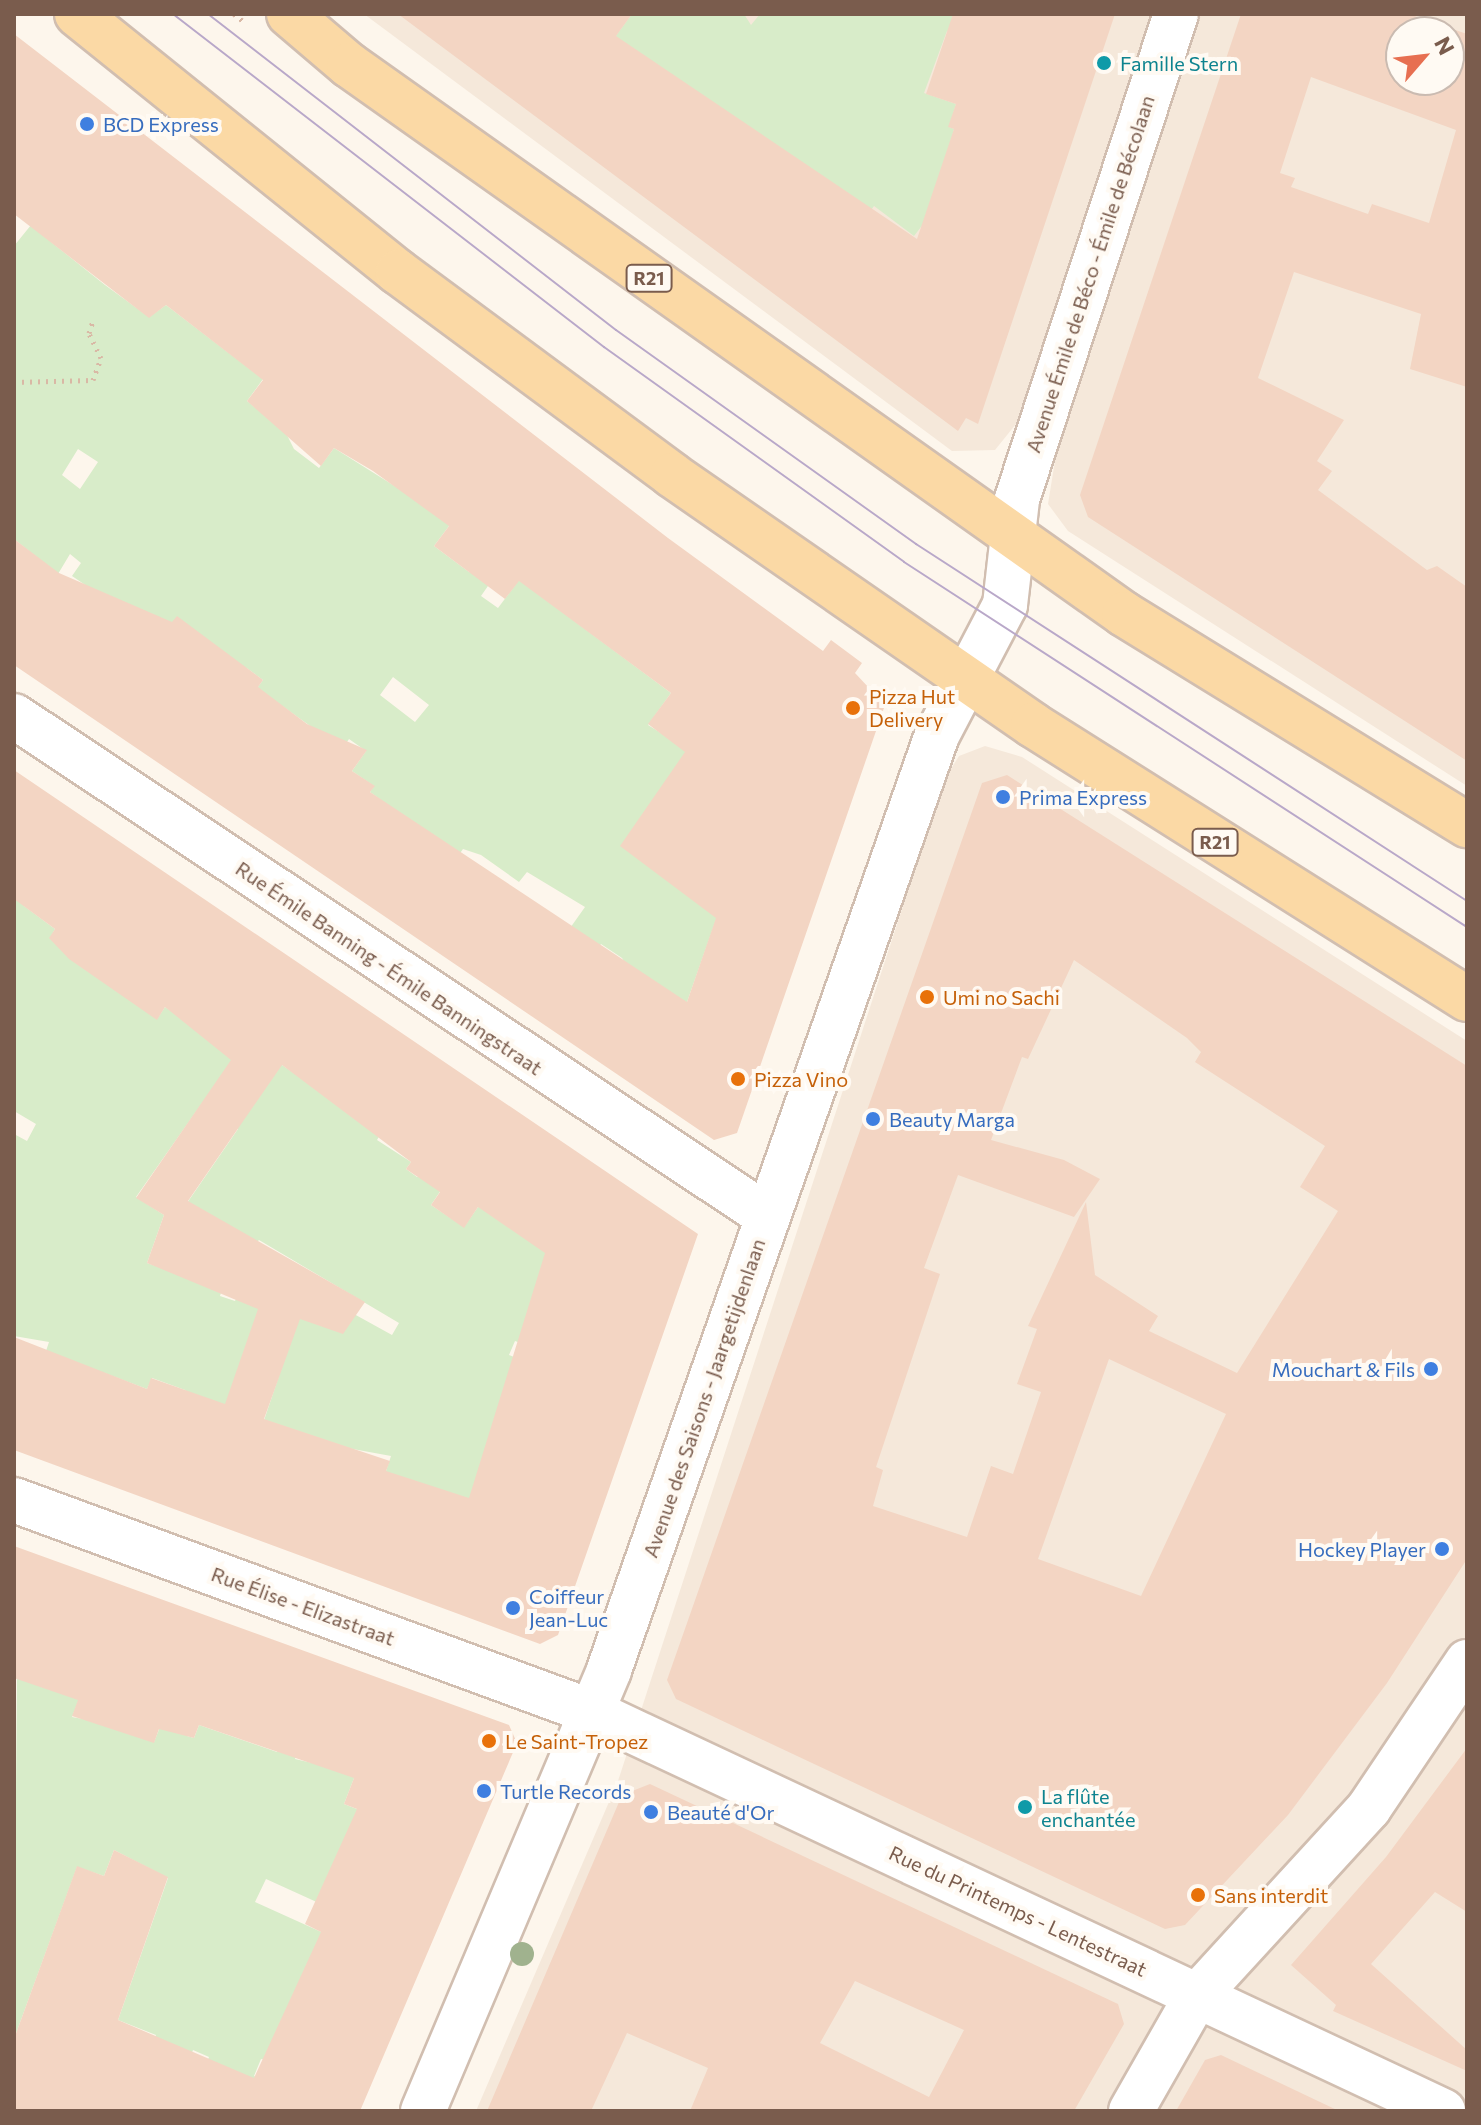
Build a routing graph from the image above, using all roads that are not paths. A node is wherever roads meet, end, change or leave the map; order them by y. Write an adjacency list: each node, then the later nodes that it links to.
1 (77, 14): 5 (main road, R21)
2 (289, 14): 4 (main road, R21)
3 (1176, 14): 4 (street, Avenue Émile de Béco - Émile de Bécolaan)
4 (1013, 536): 5 (street, Avenue Émile de Béco - Émile de Bécolaan); 7 (main road, R21)
5 (967, 678): 8 (main road, R21); 9 (street, Avenue des Saisons - Jaargetijdenlaan)
6 (14, 716): 9 (street, Rue Émile Banning - Émile Banningstraat)
7 (1467, 825)
8 (1467, 999)
9 (767, 1216): 12 (street, Avenue des Saisons - Jaargetijdenlaan)
10 (14, 1500): 12 (street, Rue Élise - Elizastraat)
11 (1467, 1662): 13 (street)
12 (592, 1712): 13 (street, Rue du Printemps - Lentestraat); 14 (street, Avenue des Saisons - Jaargetijdenlaan)
13 (1196, 1997): 15 (street); 16 (street, Rue du Printemps - Lentestraat)
14 (423, 2111)
15 (1131, 2111)
16 (1443, 2111)

